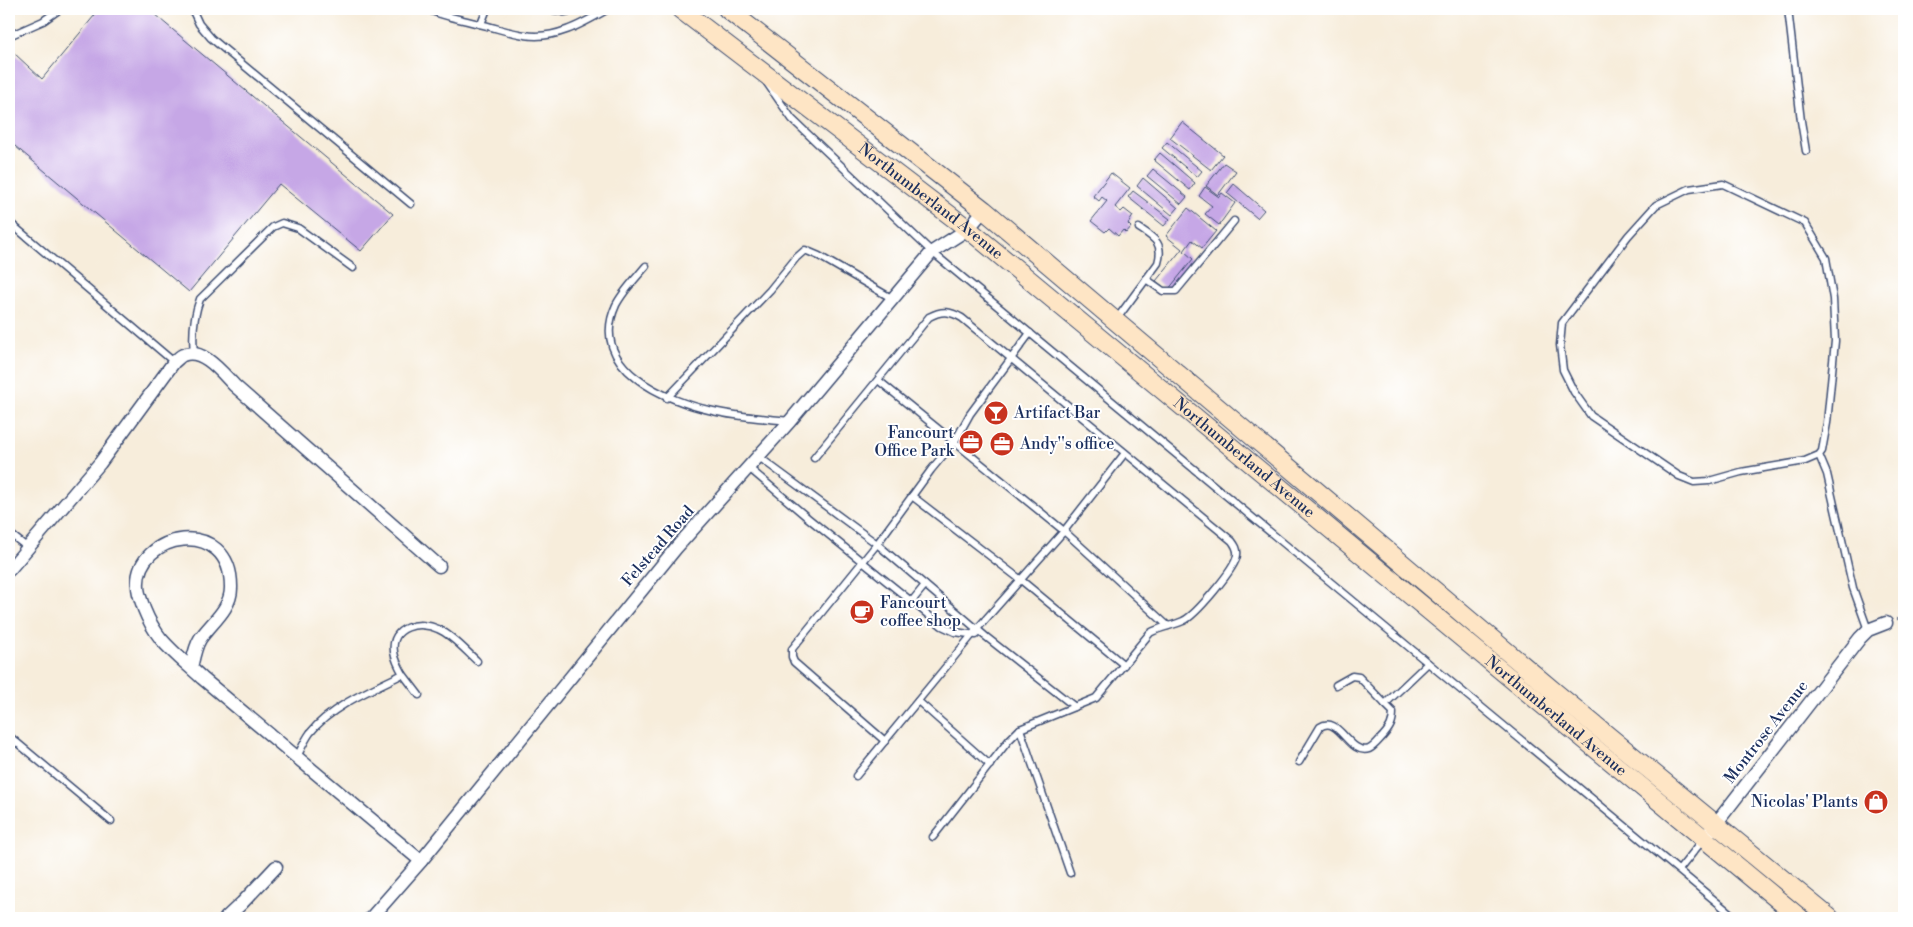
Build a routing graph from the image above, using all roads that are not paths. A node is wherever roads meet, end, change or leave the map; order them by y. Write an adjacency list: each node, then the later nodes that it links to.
1 (60, 9): 12 (lane)
2 (192, 9): 15 (lane)
3 (427, 9): 11 (lane)
4 (487, 9): 11 (lane)
5 (549, 9): 6 (lane)
6 (582, 9)
7 (608, 9): 11 (lane)
8 (680, 9): 13 (main road, Northumberland Avenue)
9 (727, 9): 16 (main road, Northumberland Avenue)
10 (1788, 9): 14 (lane)
11 (481, 24)
12 (9, 36)
13 (757, 69): 20 (main road, Northumberland Avenue); 21 (lane)
14 (1806, 151)
15 (411, 204)
16 (984, 210): 20 (street, Felstead Road); 26 (main road, Northumberland Avenue)
17 (1234, 221): 24 (lane)
18 (9, 222): 30 (lane)
19 (1139, 228): 24 (lane)
20 (968, 230): 21 (street, Felstead Road); 77 (main road, Northumberland Avenue)
21 (932, 252): 25 (street, Felstead Road); 27 (lane)
22 (646, 266): 32 (lane)
23 (352, 268): 28 (lane)
24 (1146, 279): 26 (lane)
25 (893, 299): 32 (lane); 33 (street, Felstead Road)
26 (1115, 321): 75 (main road, Northumberland Avenue)
27 (1030, 333): 29 (lane); 58 (lane)
28 (194, 353): 30 (street); 46 (street)
29 (1010, 358): 31 (lane); 34 (lane); 35 (lane)
30 (174, 362): 44 (street)
31 (878, 380): 34 (lane); 38 (lane)
32 (667, 398): 33 (lane)
33 (790, 421): 37 (street, Felstead Road)
34 (954, 440): 40 (lane); 41 (lane)
35 (1125, 453): 41 (lane); 52 (lane)
36 (1819, 455): 36 (lane); 54 (lane)
37 (759, 456): 39 (street, Felstead Road); 43 (lane)
38 (814, 458)
39 (749, 468): 45 (lane); 78 (street, Felstead Road)
40 (912, 496): 43 (lane); 48 (lane)
41 (1064, 531): 48 (lane); 52 (lane)
42 (9, 533): 44 (lane)
43 (877, 544): 45 (lane); 49 (lane)
44 (28, 548): 47 (street)
45 (864, 562): 50 (lane); 69 (lane)
46 (439, 566)
47 (9, 570)
48 (1021, 580): 53 (lane); 59 (lane)
49 (926, 585): 50 (lane); 53 (lane)
50 (912, 601): 55 (lane)
51 (1886, 623): 54 (street, Montrose Avenue)
52 (1168, 626): 59 (lane)
53 (977, 630): 55 (lane); 56 (lane)
54 (1868, 630): 75 (street, Montrose Avenue)
55 (972, 635): 56 (lane); 64 (lane)
56 (985, 636): 66 (lane)
57 (477, 661): 61 (lane)
58 (1428, 663): 65 (lane); 80 (lane)
59 (1124, 665): 66 (lane)
60 (191, 668): 60 (street); 70 (street)
61 (403, 674): 63 (lane); 70 (lane)
62 (1336, 685): 65 (lane)
63 (419, 696)
64 (918, 701): 69 (lane); 72 (lane)
65 (1385, 704): 71 (lane)
66 (1075, 707): 67 (lane)
67 (1020, 729): 72 (lane); 81 (lane)
68 (9, 736): 74 (lane)
69 (885, 741): 73 (lane)
70 (297, 757): 78 (street)
71 (1299, 762)
72 (990, 765): 76 (lane)
73 (856, 776)
74 (111, 821)
75 (1715, 824): 77 (street, Montrose Avenue); 86 (main road, Northumberland Avenue)
76 (933, 837)
77 (1704, 839): 80 (lane, Montrose Avenue); 85 (main road, Northumberland Avenue)
78 (421, 861): 83 (street, Felstead Road)
79 (276, 867): 82 (street)
80 (1679, 870): 84 (lane)
81 (1070, 873)
82 (226, 918)
83 (371, 918)
84 (1736, 918)
85 (1800, 918)
86 (1830, 918)

